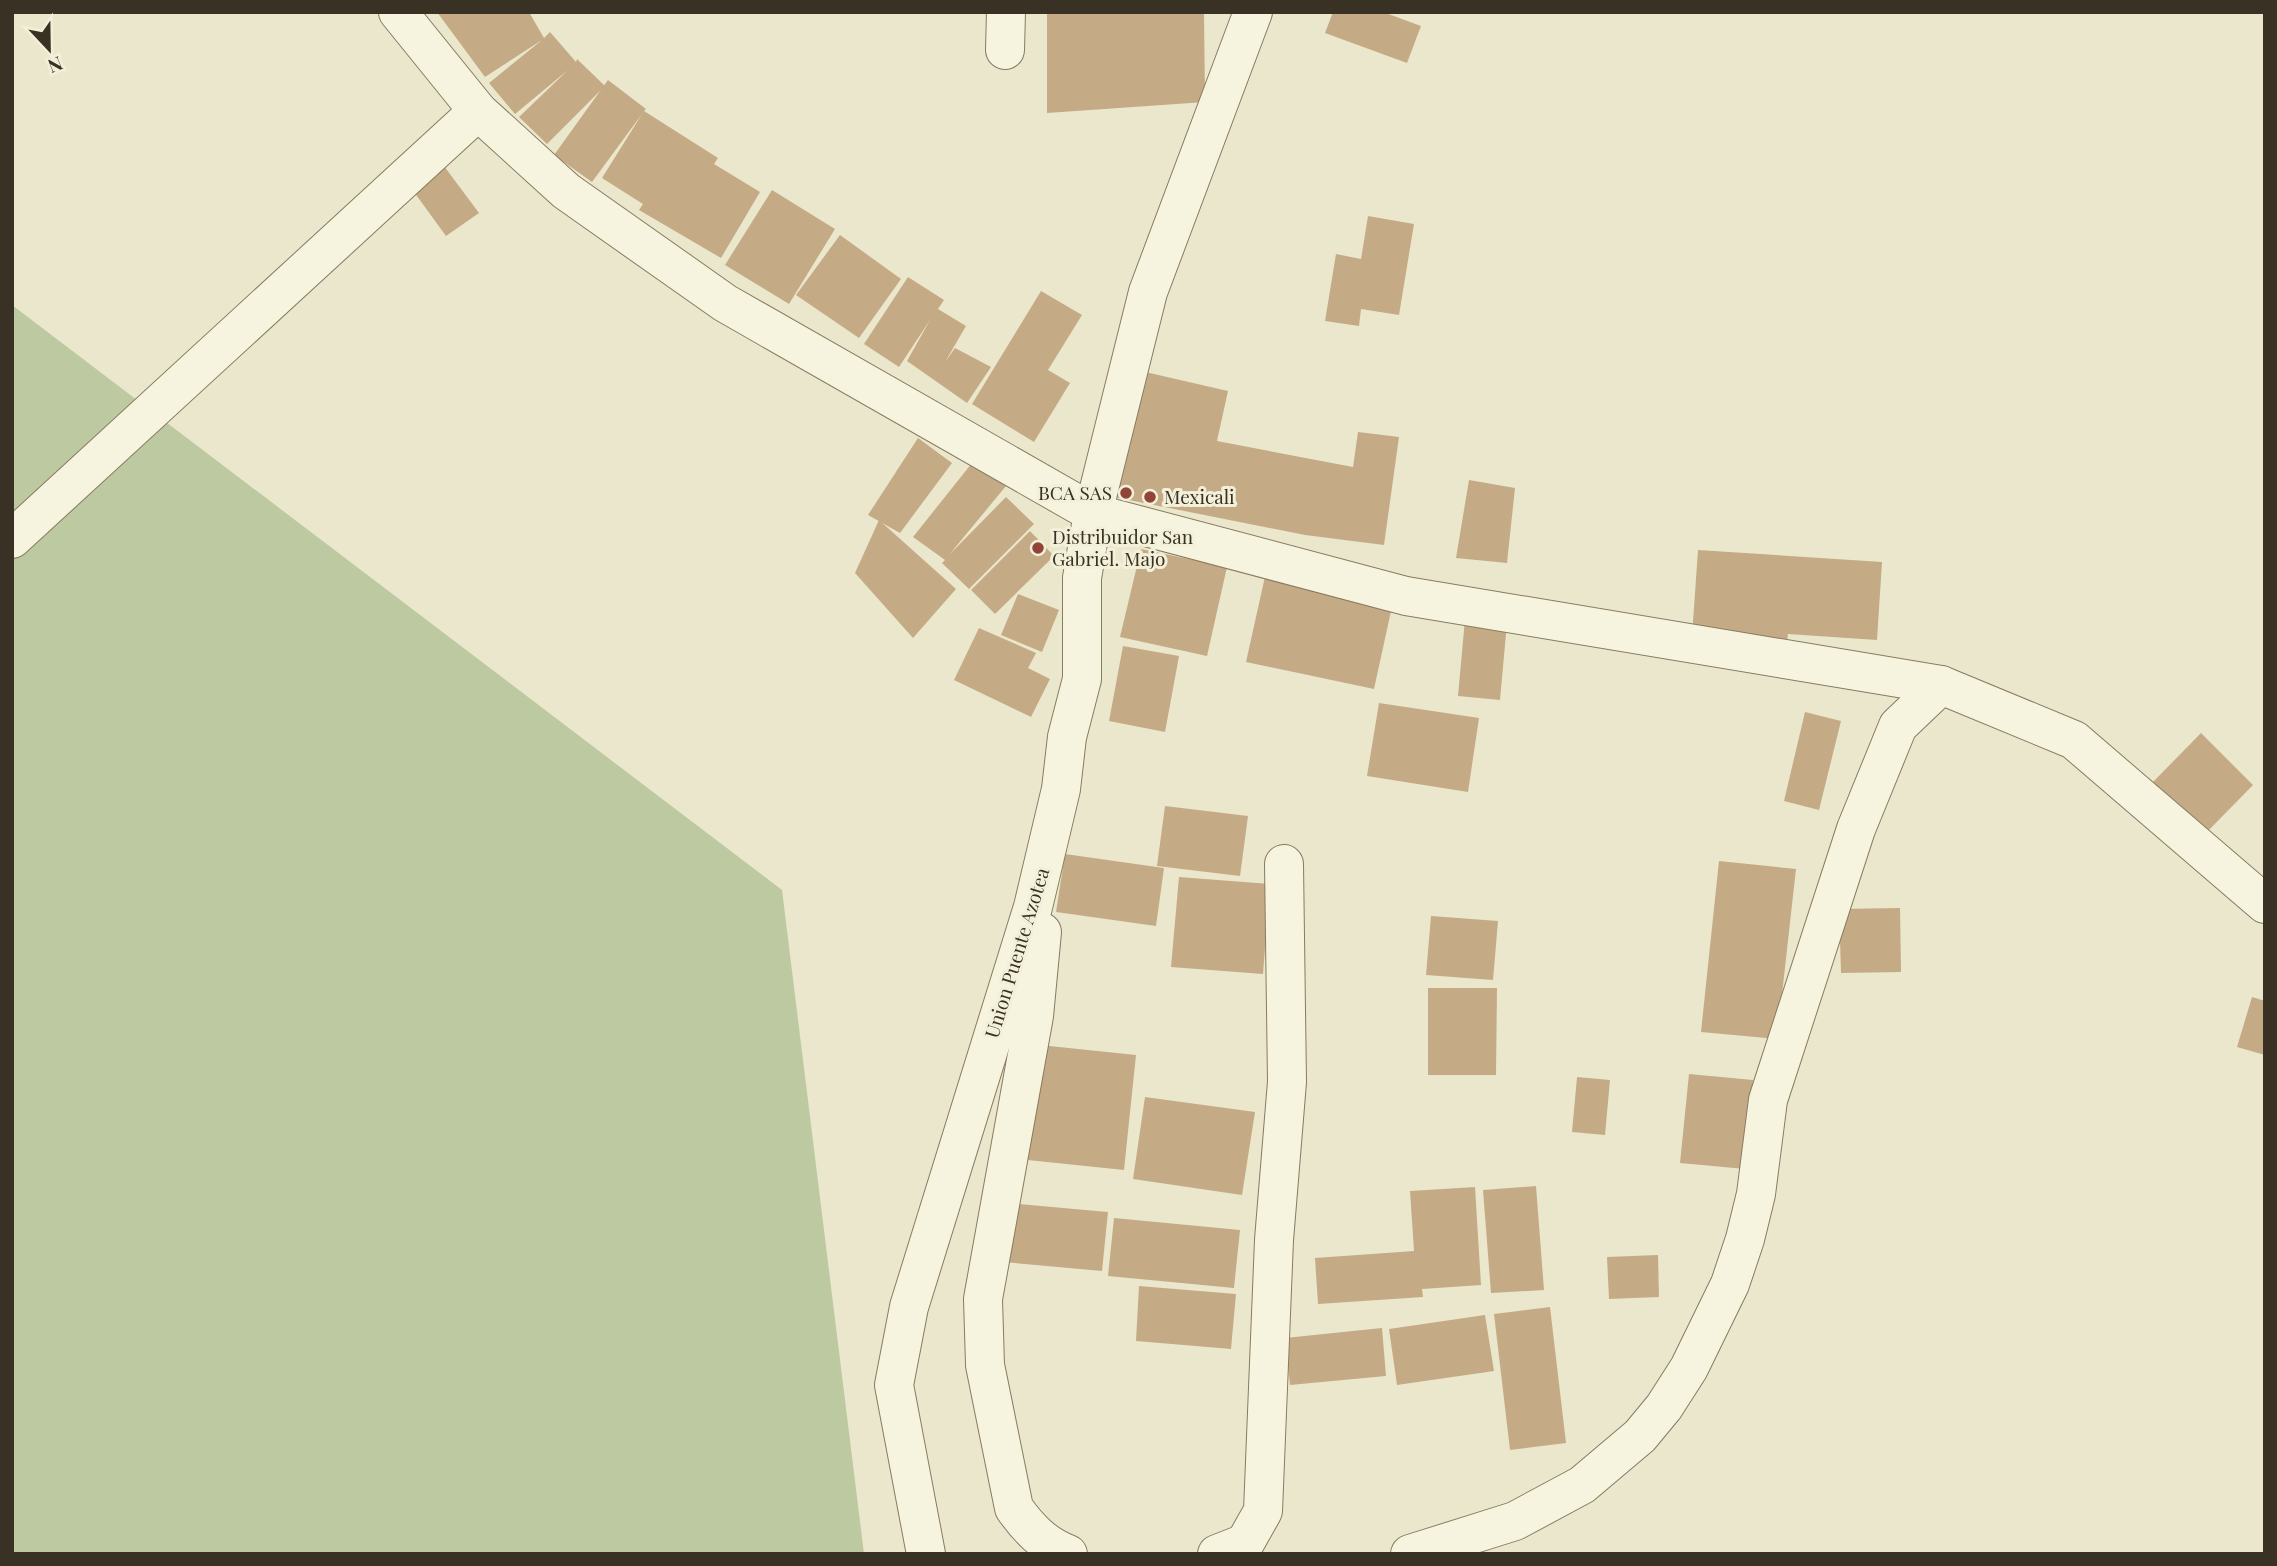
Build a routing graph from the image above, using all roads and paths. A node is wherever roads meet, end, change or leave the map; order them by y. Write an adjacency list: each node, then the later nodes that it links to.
1 (398, 12): 5 (street)
2 (1006, 12): 4 (street)
3 (1253, 12): 6 (street, Union Puente Azotea)
4 (1005, 50)
5 (478, 111): 6 (street); 7 (street)
6 (1093, 513): 8 (street); 11 (street, Union Puente Azotea)
7 (12, 539)
8 (1941, 685): 10 (street); 15 (street)
9 (1284, 864): 12 (street)
10 (2265, 904)
11 (1033, 907): 13 (street, Union Puente Azotea); 14 (street)
12 (1238, 1550)
13 (926, 1554)
14 (1068, 1554)
15 (1410, 1554)

